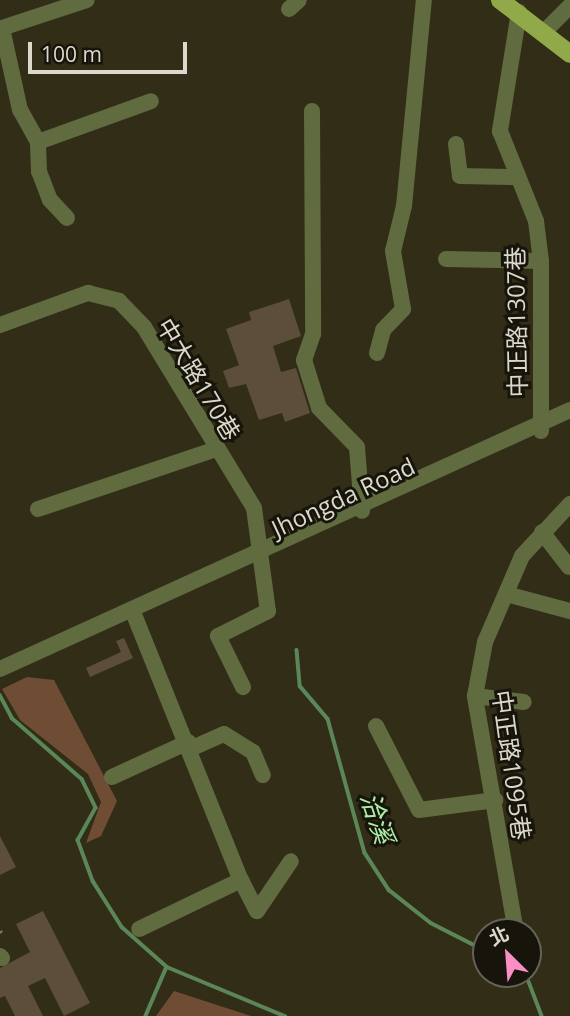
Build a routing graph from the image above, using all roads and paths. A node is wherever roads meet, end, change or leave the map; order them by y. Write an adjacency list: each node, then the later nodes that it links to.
1 (88, 0): 10 (street)
2 (424, 0): 17 (street)
3 (500, 0): 5 (main road)
4 (570, 6): 6 (street)
5 (519, 12): 6 (main road); 12 (street, 中正路1307巷)
6 (545, 31): 7 (main road)
7 (570, 54)
8 (151, 101): 10 (street)
9 (312, 111): 24 (street)
10 (38, 142): 13 (street)
11 (456, 144): 12 (street)
12 (514, 177): 15 (street, 中正路1307巷)
13 (67, 218)
14 (446, 259): 15 (street)
15 (541, 261): 20 (street, 中正路1307巷)
16 (0, 325): 21 (street, 中大路170巷)
17 (377, 353)
18 (570, 410): 20 (street)
19 (570, 418): 20 (street)
20 (540, 427): 24 (street, Jhongda Road)
21 (214, 450): 23 (street); 26 (street, 中大路170巷)
22 (570, 504): 25 (street, 中正路1095巷)
23 (38, 509)
24 (361, 509): 26 (street, Jhongda Road)
25 (542, 532): 27 (street); 28 (street, 中正路1095巷)
26 (261, 555): 30 (street, Jhongda Road); 32 (street, 中大路170巷)
27 (569, 567)
28 (506, 594): 29 (street); 33 (street, 中正路1095巷)
29 (570, 611)
30 (133, 612): 31 (street, Jhongda Road); 36 (street)
31 (1, 669)
32 (243, 687)
33 (475, 696): 34 (street); 39 (street, 中正路1095巷)
34 (524, 702)
35 (376, 726): 39 (street)
36 (189, 745): 37 (street); 38 (street); 41 (street)
37 (263, 775)
38 (112, 776)
39 (495, 800): 42 (street, 中正路1095巷)
40 (291, 861): 41 (street)
41 (240, 880): 43 (street)
42 (514, 918)
43 (139, 929)

